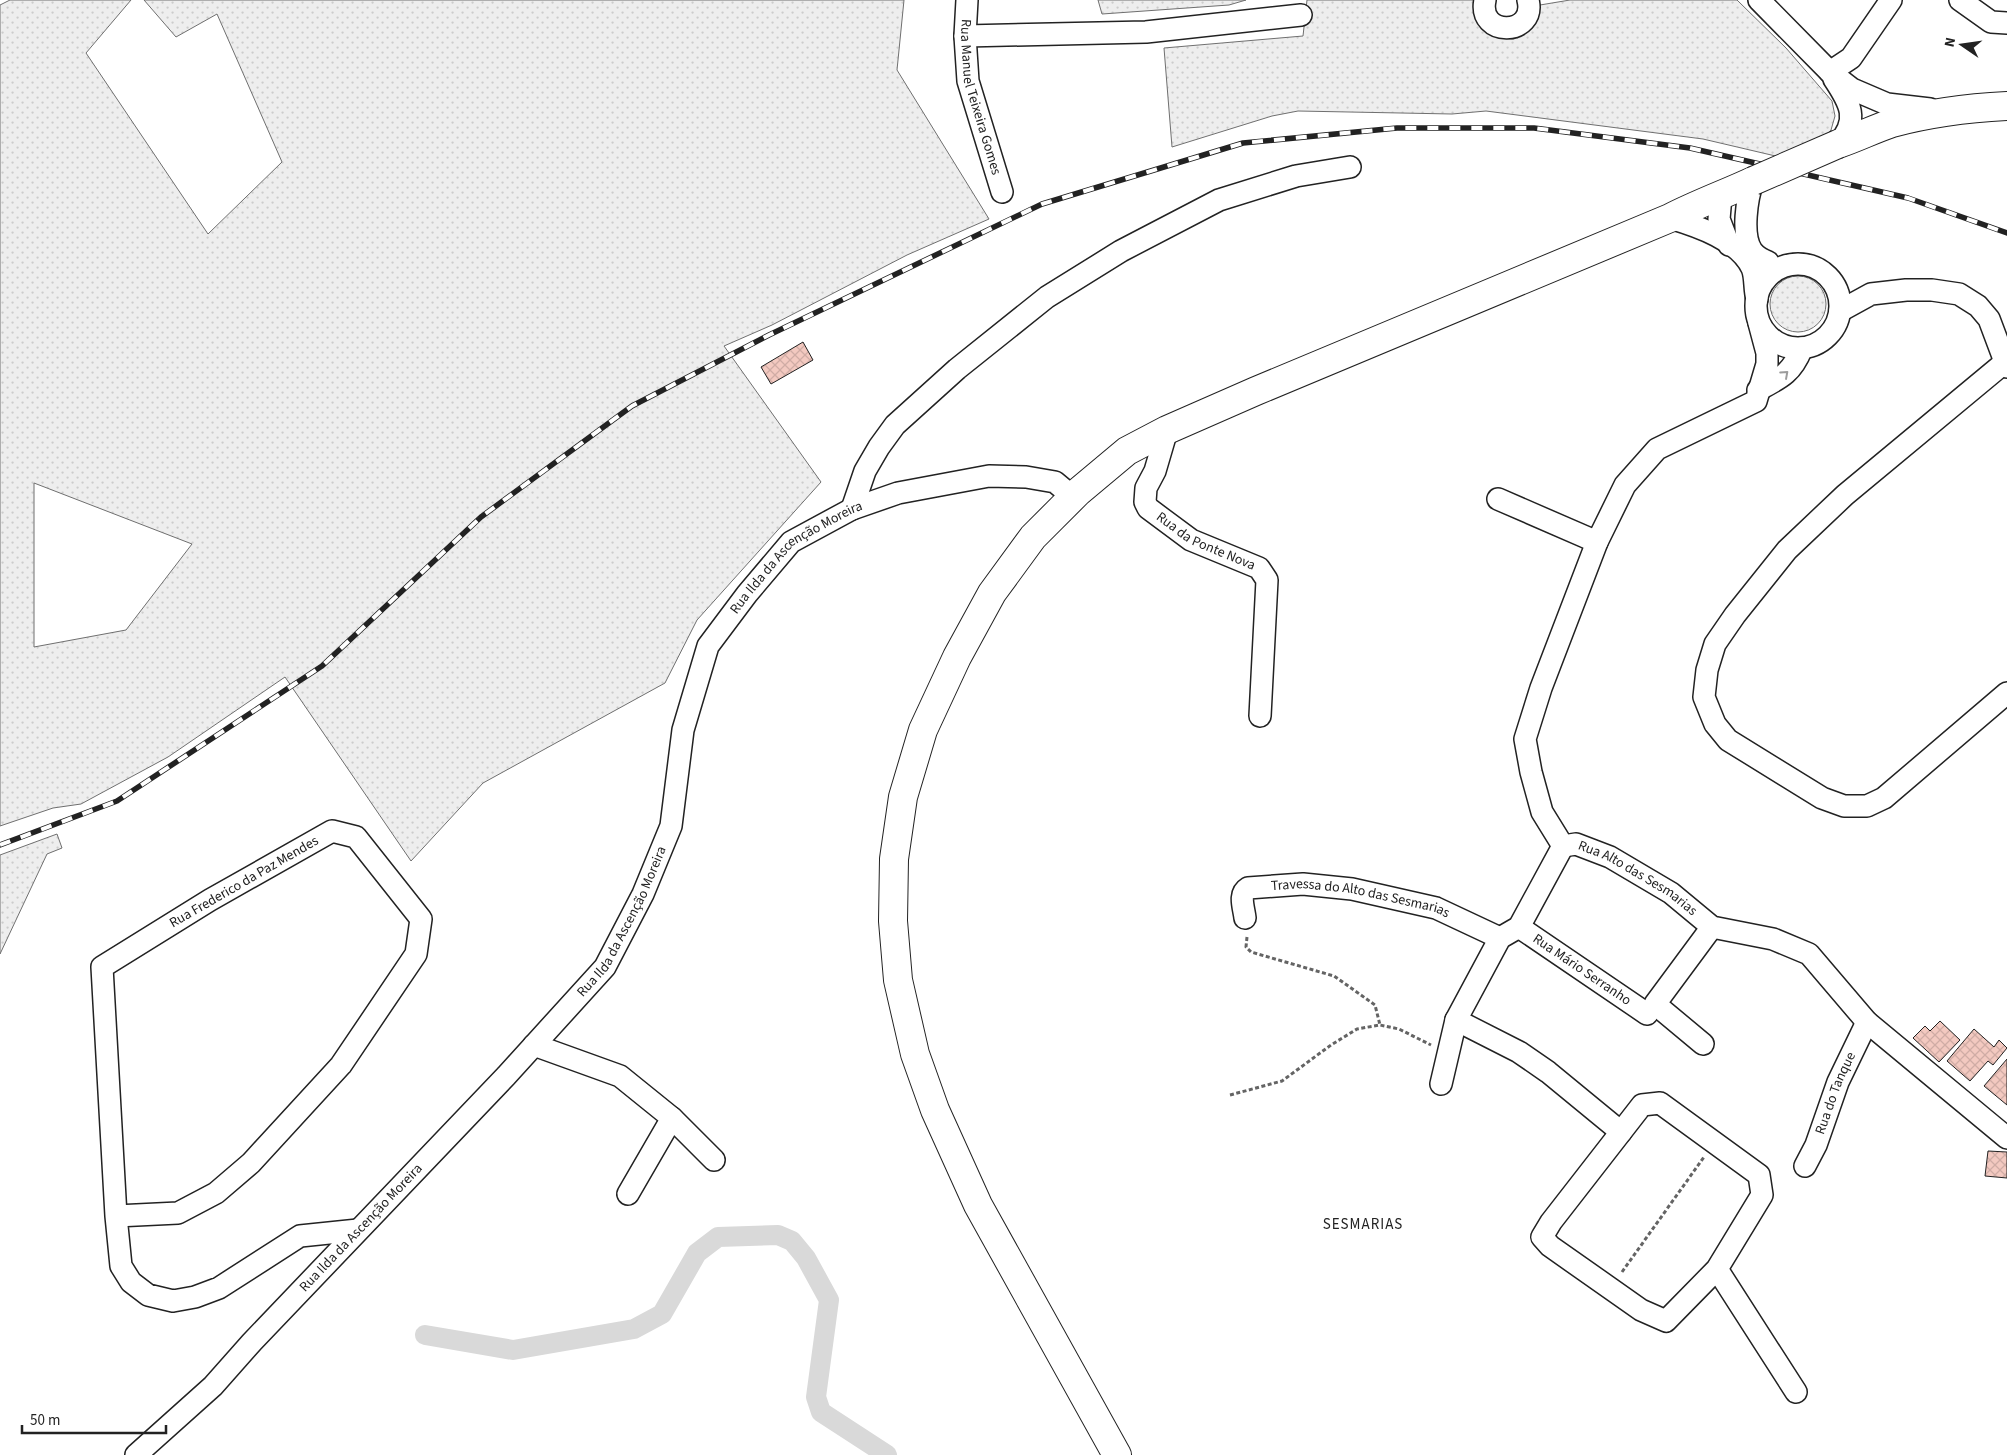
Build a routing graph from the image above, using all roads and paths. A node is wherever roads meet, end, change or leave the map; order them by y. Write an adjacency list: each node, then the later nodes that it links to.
1 (968, 0): 9 (street, Rua Manuel Teixeira Gomes)
2 (1485, 0): 6 (street)
3 (1759, 0): 10 (street)
4 (1891, 0): 10 (street)
5 (1960, 0): 8 (street)
6 (1531, 4)
7 (1300, 15): 9 (street)
8 (2007, 23)
9 (966, 36): 17 (street, Rua Manuel Teixeira Gomes)
10 (1830, 72): 11 (street); 13 (street)
11 (1844, 95): 13 (street); 14 (street)
12 (2007, 106): 13 (main road)
13 (1888, 114): 14 (main road)
14 (1838, 144): 16 (main road, bridge)
15 (1350, 167): 33 (street)
16 (1753, 181): 18 (main road); 20 (street)
17 (1002, 192)
18 (1721, 196): 19 (main road); 20 (street)
19 (1670, 218): 20 (street); 30 (main road)
20 (1738, 239): 21 (street); 24 (street)
21 (1785, 267): 22 (street); 24 (street)
22 (1817, 269): 23 (street); 25 (street)
23 (1872, 294): 25 (street); 28 (street)
24 (1757, 300): 26 (street)
25 (1840, 311): 27 (street)
26 (1760, 323): 27 (street); 29 (street, Rua Alto das Sesmarias)
27 (1802, 348): 29 (street, Rua Alto das Sesmarias, one-way to 27)
28 (2006, 365): 35 (street)
29 (1758, 390): 34 (street, Rua Alto das Sesmarias)
30 (1167, 430): 31 (main road); 36 (street, Rua da Ponte Nova)
31 (1073, 497): 33 (street, Rua Ilda da Ascenção Moreira); 64 (main road)
32 (1498, 499): 34 (street)
33 (852, 509): 47 (street, Rua Ilda da Ascenção Moreira)
34 (1597, 542): 37 (street, Rua Alto das Sesmarias)
35 (2007, 693)
36 (1260, 716)
37 (1564, 846): 39 (street); 40 (street, Rua Alto das Sesmarias)
38 (1245, 918): 41 (street, Travessa do Alto das Sesmarias); 45 (path)
39 (1519, 927): 41 (street); 42 (street, Rua Mário Serranho)
40 (1712, 927): 42 (street); 44 (street, Rua Alto das Sesmarias)
41 (1500, 938): 43 (street)
42 (1647, 1014): 46 (street, Rua Mário Serranho)
43 (1456, 1020): 48 (street); 52 (street)
44 (1866, 1022): 53 (street, Rua Alto das Sesmarias); 56 (street, Rua do Tanque)
45 (1380, 1025): 48 (path); 50 (path)
46 (1704, 1044)
47 (534, 1045): 51 (street); 59 (street, Rua Ilda da Ascenção Moreira)
48 (1447, 1054): 49 (street)
49 (1440, 1084)
50 (1230, 1095)
51 (672, 1118): 55 (street); 57 (street)
52 (1621, 1132): 54 (street); 61 (street)
53 (2007, 1138)
54 (1714, 1143): 60 (street); 61 (path)
55 (714, 1160)
56 (1805, 1166)
57 (628, 1194)
58 (116, 1216): 58 (street, Rua Frederico da Paz Mendes); 59 (street, Rua Frederico da Paz Mendes)
59 (358, 1230): 63 (street, Rua Ilda da Ascenção Moreira)
60 (1717, 1269): 61 (street); 62 (street)
61 (1610, 1289)
62 (1796, 1392)
63 (136, 1455)
64 (1117, 1455)

